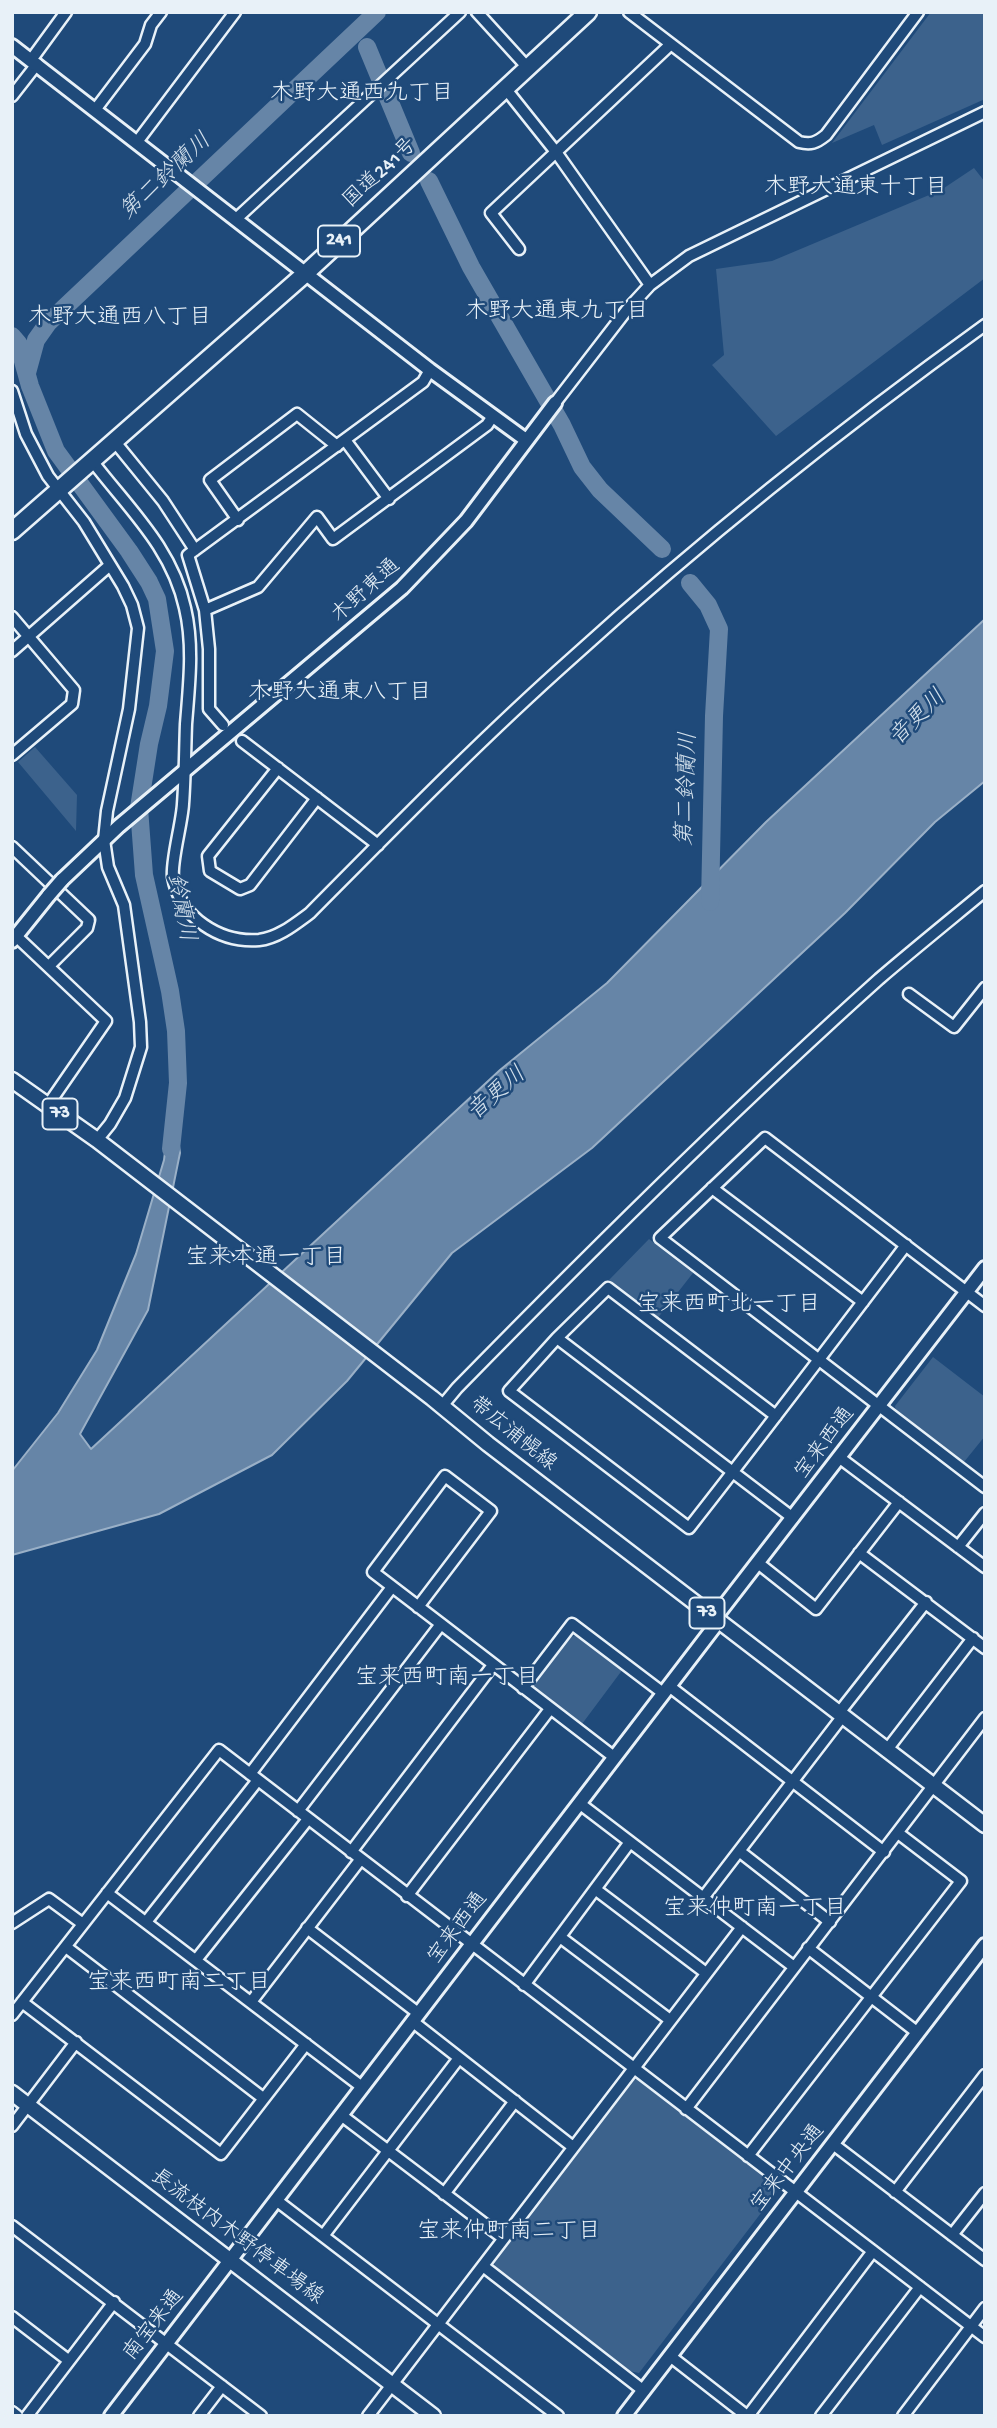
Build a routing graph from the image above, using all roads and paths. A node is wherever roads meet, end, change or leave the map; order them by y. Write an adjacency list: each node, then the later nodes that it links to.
1 (66, 12): 11 (street)
2 (161, 12): 15 (street)
3 (235, 12): 17 (street)
4 (460, 12): 19 (street)
5 (477, 12): 12 (street)
6 (588, 12): 12 (highway, 国道241号 / 241)
7 (629, 12): 9 (street)
8 (918, 12): 9 (street)
9 (671, 44): 18 (street)
10 (12, 46): 11 (street)
11 (34, 62): 14 (street); 15 (street)
12 (528, 68): 13 (highway, 国道241号 / 241)
13 (505, 88): 18 (street); 21 (highway, 国道241号 / 241)
14 (12, 96)
15 (94, 110): 17 (street)
16 (985, 112): 22 (street)
17 (137, 142): 19 (street)
18 (556, 152): 20 (street); 22 (street)
19 (236, 219): 21 (street)
20 (519, 249)
21 (306, 273): 24 (street); 29 (highway, 国道241号 / 241)
22 (650, 285): 26 (street)
23 (985, 325): 49 (street)
24 (430, 370): 27 (street); 30 (street)
25 (12, 391): 32 (street)
26 (551, 408): 28 (street, 木野東通)
27 (493, 416): 28 (street); 33 (street)
28 (526, 440): 46 (street, 木野東通)
29 (116, 442): 31 (highway, 国道241号 / 241); 36 (street)
30 (341, 443): 33 (street); 34 (street); 34 (street)
31 (90, 464): 32 (highway, 国道241号 / 241); 46 (street)
32 (63, 488): 35 (highway, 国道241号 / 241); 37 (street)
33 (389, 499): 38 (street)
34 (238, 520): 36 (street)
35 (12, 531)
36 (195, 550): 38 (street)
37 (110, 565): 40 (street); 48 (street)
38 (205, 610): 42 (street)
39 (12, 617): 40 (street)
40 (29, 637): 41 (street); 44 (street)
41 (12, 651)
42 (223, 724)
43 (242, 741): 45 (street)
44 (12, 755)
45 (278, 768): 47 (street); 47 (street)
46 (183, 773): 48 (street, 木野東通); 49 (street)
47 (317, 798): 49 (street)
48 (104, 840): 52 (street, 木野東通, bridge); 58 (street)
49 (377, 845)
50 (12, 847): 53 (street)
51 (985, 891): 67 (street)
52 (15, 933): 53 (street)
53 (49, 966): 57 (street)
54 (985, 988): 55 (street)
55 (909, 994)
56 (12, 1080): 57 (main road, 帯広浦幌線 / 73)
57 (48, 1105): 58 (main road, 帯広浦幌線 / 73)
58 (103, 1145): 67 (main road, 帯広浦幌線 / 73)
59 (712, 1188): 60 (street); 63 (street); 66 (street)
60 (906, 1245): 62 (street); 63 (street)
61 (985, 1268): 62 (street, 宝来西通)
62 (966, 1292): 64 (street); 68 (street, 宝来西通)
63 (863, 1302): 66 (street)
64 (985, 1306)
65 (557, 1338): 69 (street); 71 (street); 71 (street)
66 (819, 1360): 68 (street); 69 (street)
67 (437, 1402): 84 (main road, 帯広浦幌線 / 73)
68 (879, 1406): 70 (street, 宝来西通); 73 (street)
69 (776, 1416): 71 (street)
70 (840, 1458): 74 (street); 76 (street, 宝来西通)
71 (733, 1472): 76 (street)
72 (985, 1472): 73 (street)
73 (981, 1484)
74 (899, 1502): 77 (street); 78 (street)
75 (985, 1513): 77 (street)
76 (793, 1518): 79 (street, 宝来西通)
77 (958, 1547): 80 (street)
78 (859, 1553): 79 (street); 82 (street)
79 (758, 1563): 84 (street, 宝来西通)
80 (985, 1567)
81 (392, 1587): 83 (street); 83 (street); 96 (street)
82 (926, 1602): 86 (street); 92 (street)
83 (418, 1607): 85 (street)
84 (716, 1620): 90 (street, 宝来西通); 92 (main road, 帯広浦幌線 / 73)
85 (441, 1624): 88 (street); 100 (street)
86 (973, 1638): 87 (street); 94 (street)
87 (985, 1648)
88 (494, 1665): 89 (street); 105 (street)
89 (523, 1688): 90 (street); 91 (street)
90 (666, 1690): 95 (street, 宝来西通); 97 (street)
91 (550, 1709): 95 (street); 111 (street)
92 (840, 1715): 94 (main road, 帯広浦幌線 / 73); 97 (street)
93 (985, 1718): 98 (street)
94 (886, 1751): 98 (main road, 帯広浦幌線 / 73)
95 (614, 1757): 99 (street, 宝来西通)
96 (254, 1777): 100 (street); 110 (street); 113 (street)
97 (792, 1780): 106 (street); 107 (street)
98 (933, 1787): 102 (main road, 帯広浦幌線 / 73); 103 (street)
99 (579, 1803): 104 (street); 120 (street, 宝来西通)
100 (298, 1811): 101 (street)
101 (308, 1819): 105 (street); 124 (street)
102 (985, 1825)
103 (898, 1833): 107 (street); 128 (street)
104 (630, 1842): 109 (street); 112 (street)
105 (351, 1852): 108 (street)
106 (739, 1852): 112 (street); 114 (street)
107 (884, 1852): 114 (street)
108 (360, 1860): 111 (street); 118 (street)
109 (595, 1889): 119 (street); 126 (street)
110 (107, 1893): 113 (street); 116 (street)
111 (407, 1896): 120 (street)
112 (703, 1898): 117 (street)
113 (146, 1922): 124 (street)
114 (830, 1922): 123 (street)
115 (12, 1923): 116 (street)
116 (83, 1924): 122 (street)
117 (742, 1927): 125 (street); 126 (street)
118 (307, 1928): 130 (street); 132 (street)
119 (560, 1937): 127 (street); 133 (street)
120 (471, 1944): 127 (street); 132 (street, 宝来西通)
121 (985, 1945): 134 (street, 宝来中央通)
122 (66, 1947): 129 (street); 142 (street)
123 (808, 1948): 125 (street); 128 (street)
124 (196, 1960): 130 (street)
125 (794, 1967): 145 (street)
126 (706, 1973): 133 (street)
127 (524, 1984): 138 (street)
128 (871, 1997): 134 (street); 151 (street)
129 (22, 2002): 131 (street); 135 (street)
130 (251, 2002): 136 (street)
131 (12, 2015)
132 (415, 2017): 137 (street); 140 (street, 宝来西通)
133 (670, 2020): 138 (street)
134 (918, 2033): 148 (street, 宝来中央通)
135 (76, 2042): 142 (street); 144 (street)
136 (306, 2044): 140 (street); 142 (street)
137 (459, 2058): 143 (street); 150 (street)
138 (634, 2069): 145 (street); 149 (street)
139 (985, 2075): 153 (street)
140 (362, 2087): 146 (street, 宝来西通)
141 (12, 2093): 144 (main road, 長流枝内木野停車場線)
142 (264, 2098)
143 (515, 2101): 149 (street); 155 (street)
144 (29, 2106): 147 (street); 162 (main road, 長流枝内木野停車場線)
145 (686, 2109): 151 (street)
146 (341, 2115): 150 (street); 156 (street, 宝来西通)
147 (12, 2126)
148 (833, 2144): 152 (street, 宝来中央通); 153 (street)
149 (573, 2147): 160 (street)
150 (387, 2150): 155 (street); 159 (street)
151 (748, 2156): 152 (street)
152 (795, 2192): 161 (street); 173 (street, 宝来中央通)
153 (895, 2192): 158 (street)
154 (985, 2193): 158 (street)
155 (444, 2194): 160 (street)
156 (276, 2200): 159 (street); 162 (street, 宝来西通)
157 (12, 2226): 166 (street)
158 (952, 2235): 163 (street)
159 (323, 2236): 169 (street)
160 (503, 2238): 164 (street)
161 (873, 2252): 165 (street); 188 (street)
162 (231, 2260): 172 (street, 南宝来通); 175 (main road, 長流枝内木野停車場線)
163 (985, 2260)
164 (483, 2266): 169 (street); 177 (street)
165 (920, 2287): 170 (street); 189 (street)
166 (114, 2302): 172 (street); 174 (street)
167 (985, 2308): 170 (street)
168 (12, 2317): 174 (street)
169 (438, 2324): 175 (street); 186 (street)
170 (971, 2326): 171 (street); 190 (street)
171 (985, 2337)
172 (166, 2342): 176 (street); 181 (street, 南宝来通)
173 (670, 2356): 177 (street, 宝来中央通); 188 (street)
174 (68, 2360): 180 (street)
175 (392, 2384): 184 (street); 185 (main road, 長流枝内木野停車場線)
176 (222, 2386): 182 (street); 183 (street)
177 (643, 2390): 187 (street, 宝来中央通)
178 (12, 2412): 179 (street)
179 (17, 2416)
180 (27, 2416)
181 (111, 2416)
182 (199, 2416)
183 (261, 2416)
184 (368, 2416)
185 (433, 2416)
186 (558, 2416)
187 (624, 2416)
188 (748, 2416)
189 (821, 2416)
190 (902, 2416)

